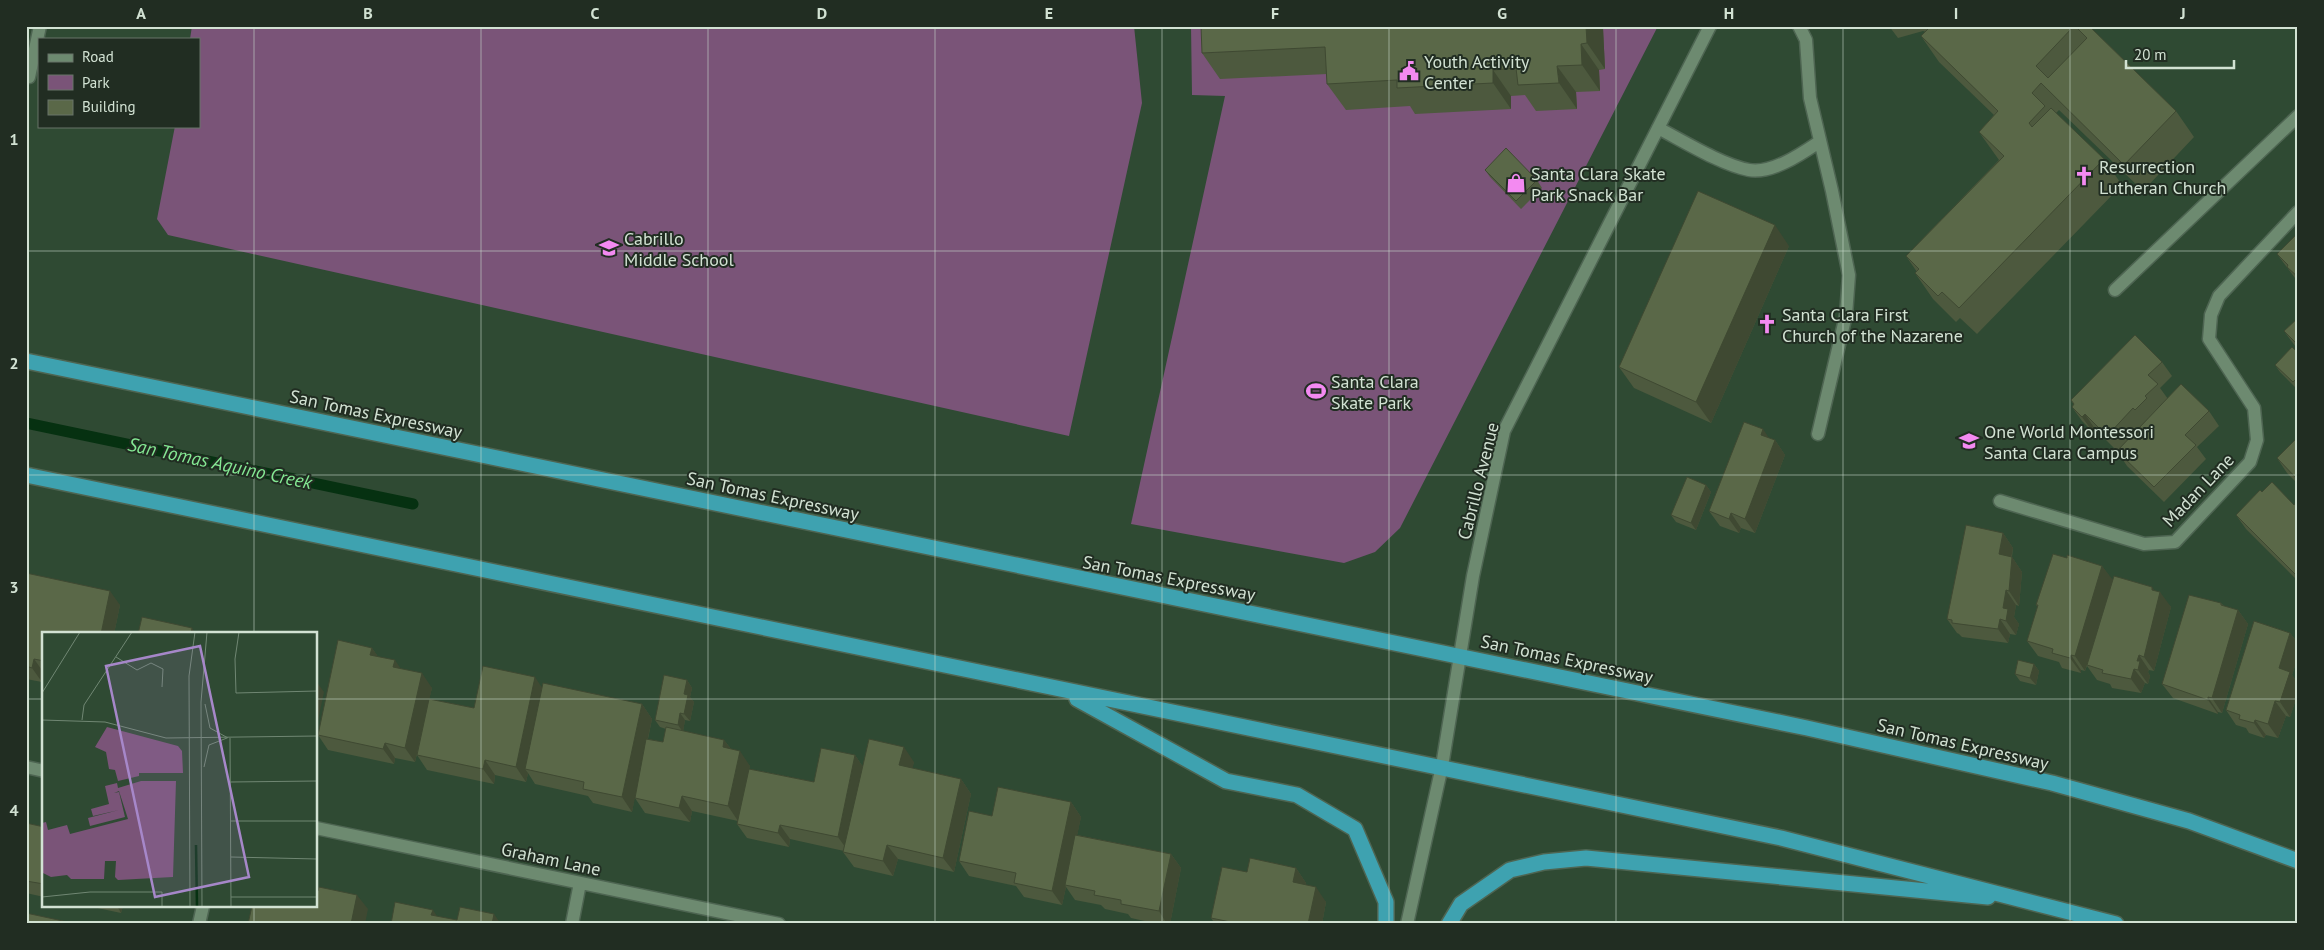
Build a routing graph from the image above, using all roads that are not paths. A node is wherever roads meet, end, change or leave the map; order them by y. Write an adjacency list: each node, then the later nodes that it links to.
1 (40, 26): 4 (street)
2 (1710, 26): 6 (street, Cabrillo Avenue)
3 (1799, 26): 7 (street)
4 (28, 77)
5 (2298, 116): 9 (street)
6 (1658, 128): 7 (street); 14 (street, Cabrillo Avenue)
7 (1819, 142): 11 (street)
8 (2298, 212): 13 (street, Madan Lane)
9 (2115, 290)
10 (26, 361): 14 (highway, San Tomas Expressway)
11 (1818, 434)
12 (26, 476): 15 (highway)
13 (2000, 501)
14 (1460, 656): 16 (street, Cabrillo Avenue); 20 (highway, San Tomas Expressway)
15 (1063, 691): 16 (highway); 27 (highway)
16 (1442, 766): 22 (highway); 28 (street, Cabrillo Avenue)
17 (26, 767): 18 (street)
18 (42, 771)
19 (318, 828): 21 (street, Graham Lane)
20 (2298, 861)
21 (580, 883): 25 (street); 26 (street, Graham Lane)
22 (2039, 902): 29 (highway); 30 (highway)
23 (203, 908): 24 (street)
24 (199, 924)
25 (572, 924)
26 (779, 924)
27 (1386, 924)
28 (1407, 924)
29 (1448, 924)
30 (2116, 924)

